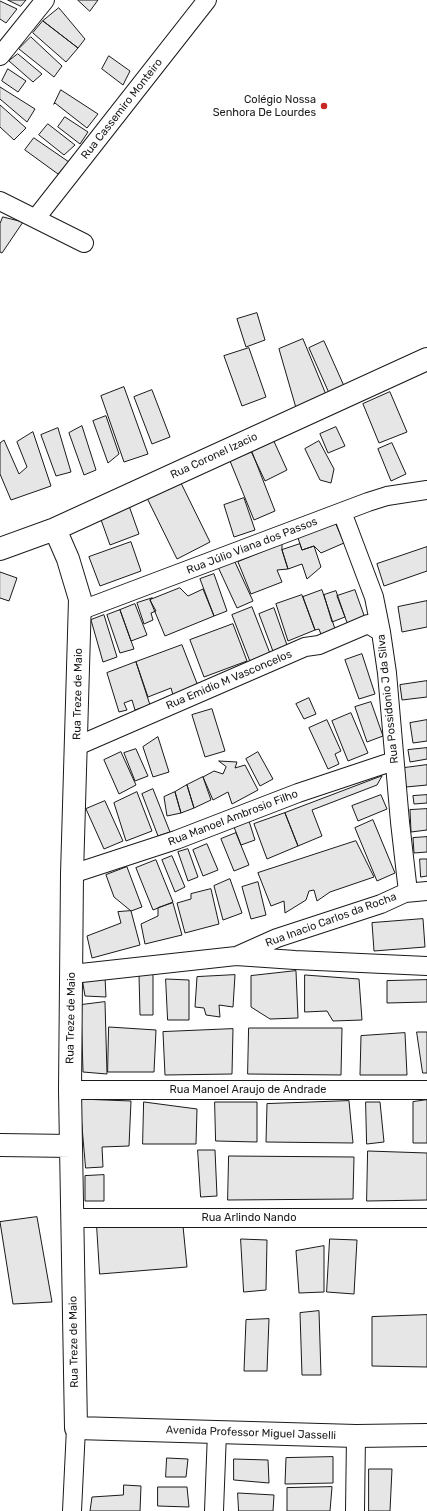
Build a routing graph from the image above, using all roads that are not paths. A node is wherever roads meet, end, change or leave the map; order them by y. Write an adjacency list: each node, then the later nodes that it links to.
1 (45, 0): 3 (street)
2 (207, 0): 5 (street, Rua Cassemiro Monteiro)
3 (0, 56)
4 (0, 202): 5 (street)
5 (36, 218): 6 (street)
6 (84, 243)
7 (427, 359): 10 (street, Rua Coronel Izacio)
8 (427, 490): 9 (street, Rua Júlio Viana dos Passos)
9 (342, 512): 12 (street, Rua Júlio Viana dos Passos); 13 (street, Rua Possidonio J da Silva)
10 (56, 529): 11 (street, Rua Coronel Izacio); 12 (street, Rua Treze de Maio)
11 (0, 549)
12 (79, 611): 14 (street, Rua Treze de Maio)
13 (382, 632): 14 (street, Rua Emidio M Vasconcelos); 15 (street, Rua Possidonio J da Silva)
14 (77, 746): 16 (street, Rua Treze de Maio)
15 (394, 761): 16 (street, Rua Manoel Ambrosio Filho); 17 (street, Rua Possidonio J da Silva)
16 (72, 874): 21 (street, Rua Treze de Maio)
17 (408, 892): 18 (street, Rua Inacio Carlos da Rocha); 19 (street, Rua Inacio Carlos da Rocha)
18 (427, 892)
19 (236, 956): 20 (street, Rua Inacio Carlos da Rocha); 21 (street, Rua Inacio Carlos da Rocha)
20 (427, 966)
21 (72, 974): 22 (street, Rua Treze de Maio)
22 (70, 1090): 23 (street, Rua Manoel Araujo de Andrade); 25 (street, Rua Treze de Maio)
23 (427, 1090)
24 (0, 1145): 25 (street)
25 (71, 1146): 26 (street, Rua Treze de Maio)
26 (71, 1218): 27 (street, Rua Arlindo Nando); 28 (street, Rua Treze de Maio)
27 (427, 1218)
28 (76, 1428): 29 (street, Avenida Professor Miguel Jasselli); 32 (street, Rua Treze de Maio)
29 (217, 1432): 31 (street, Avenida Professor Miguel Jasselli); 33 (street)
30 (427, 1435): 31 (street, Avenida Professor Miguel Jasselli)
31 (356, 1436): 34 (street)
32 (72, 1511)
33 (214, 1511)
34 (355, 1511)

